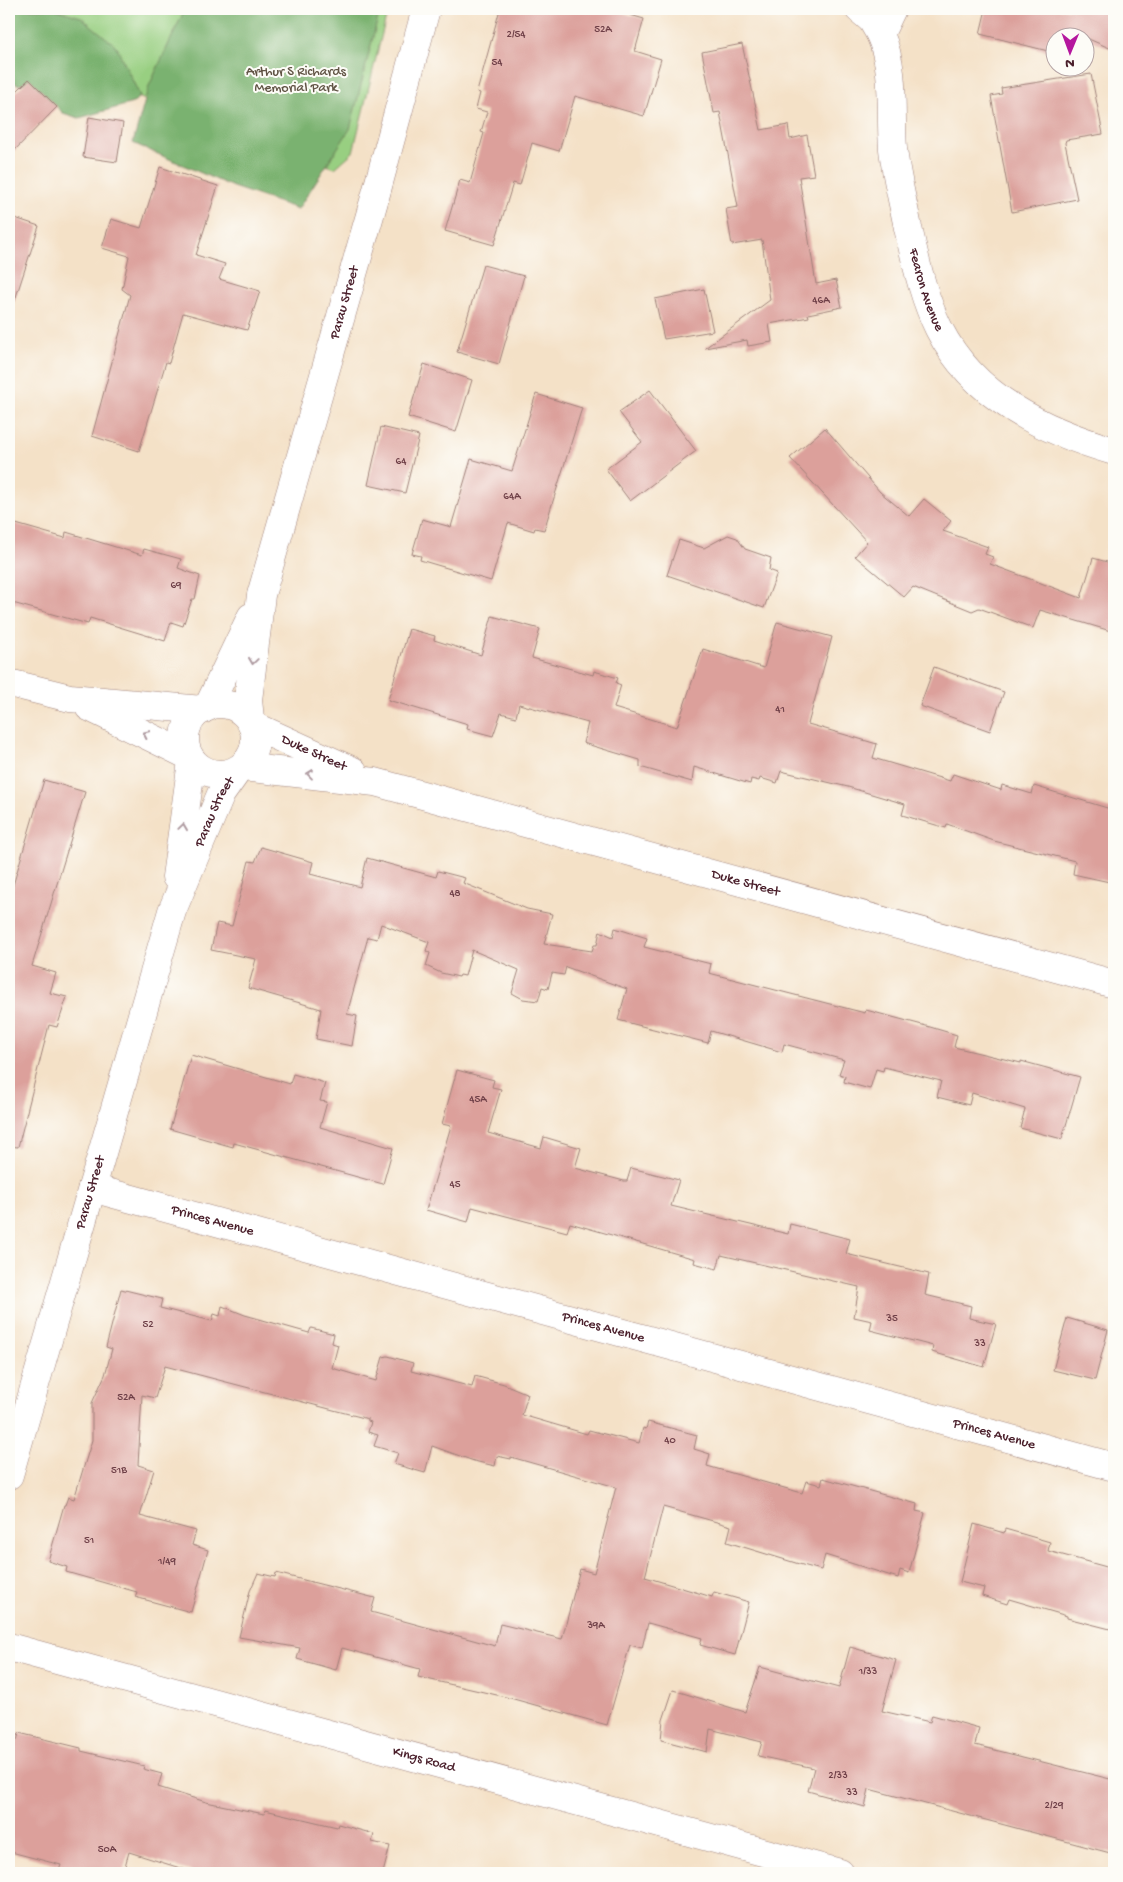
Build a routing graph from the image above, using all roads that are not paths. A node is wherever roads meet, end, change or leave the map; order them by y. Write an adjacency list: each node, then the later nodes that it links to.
1 (426, 9): 6 (street, Parau Street)
2 (859, 9): 4 (street, Fearon Avenue)
3 (892, 9): 4 (street)
4 (880, 34): 5 (street, Fearon Avenue)
5 (1114, 451)
6 (261, 595): 9 (street, Parau Street); 10 (street, Parau Street, one-way to 10)
7 (9, 683): 8 (street)
8 (70, 698): 9 (street); 11 (street, one-way to 8)
9 (205, 708): 10 (street); 11 (street)
10 (251, 722): 12 (street); 13 (street, Duke Street)
11 (191, 759): 12 (street); 14 (street, Parau Street, one-way to 11)
12 (240, 768): 13 (street, Duke Street, one-way to 12); 14 (street, Parau Street)
13 (375, 782): 15 (street, Duke Street)
14 (172, 910): 16 (street, Parau Street)
15 (1114, 984)
16 (92, 1188): 17 (street, Princes Avenue); 18 (street, Parau Street)
17 (1114, 1467)
18 (9, 1475)
19 (9, 1647): 20 (street, Kings Road)
20 (840, 1873)

